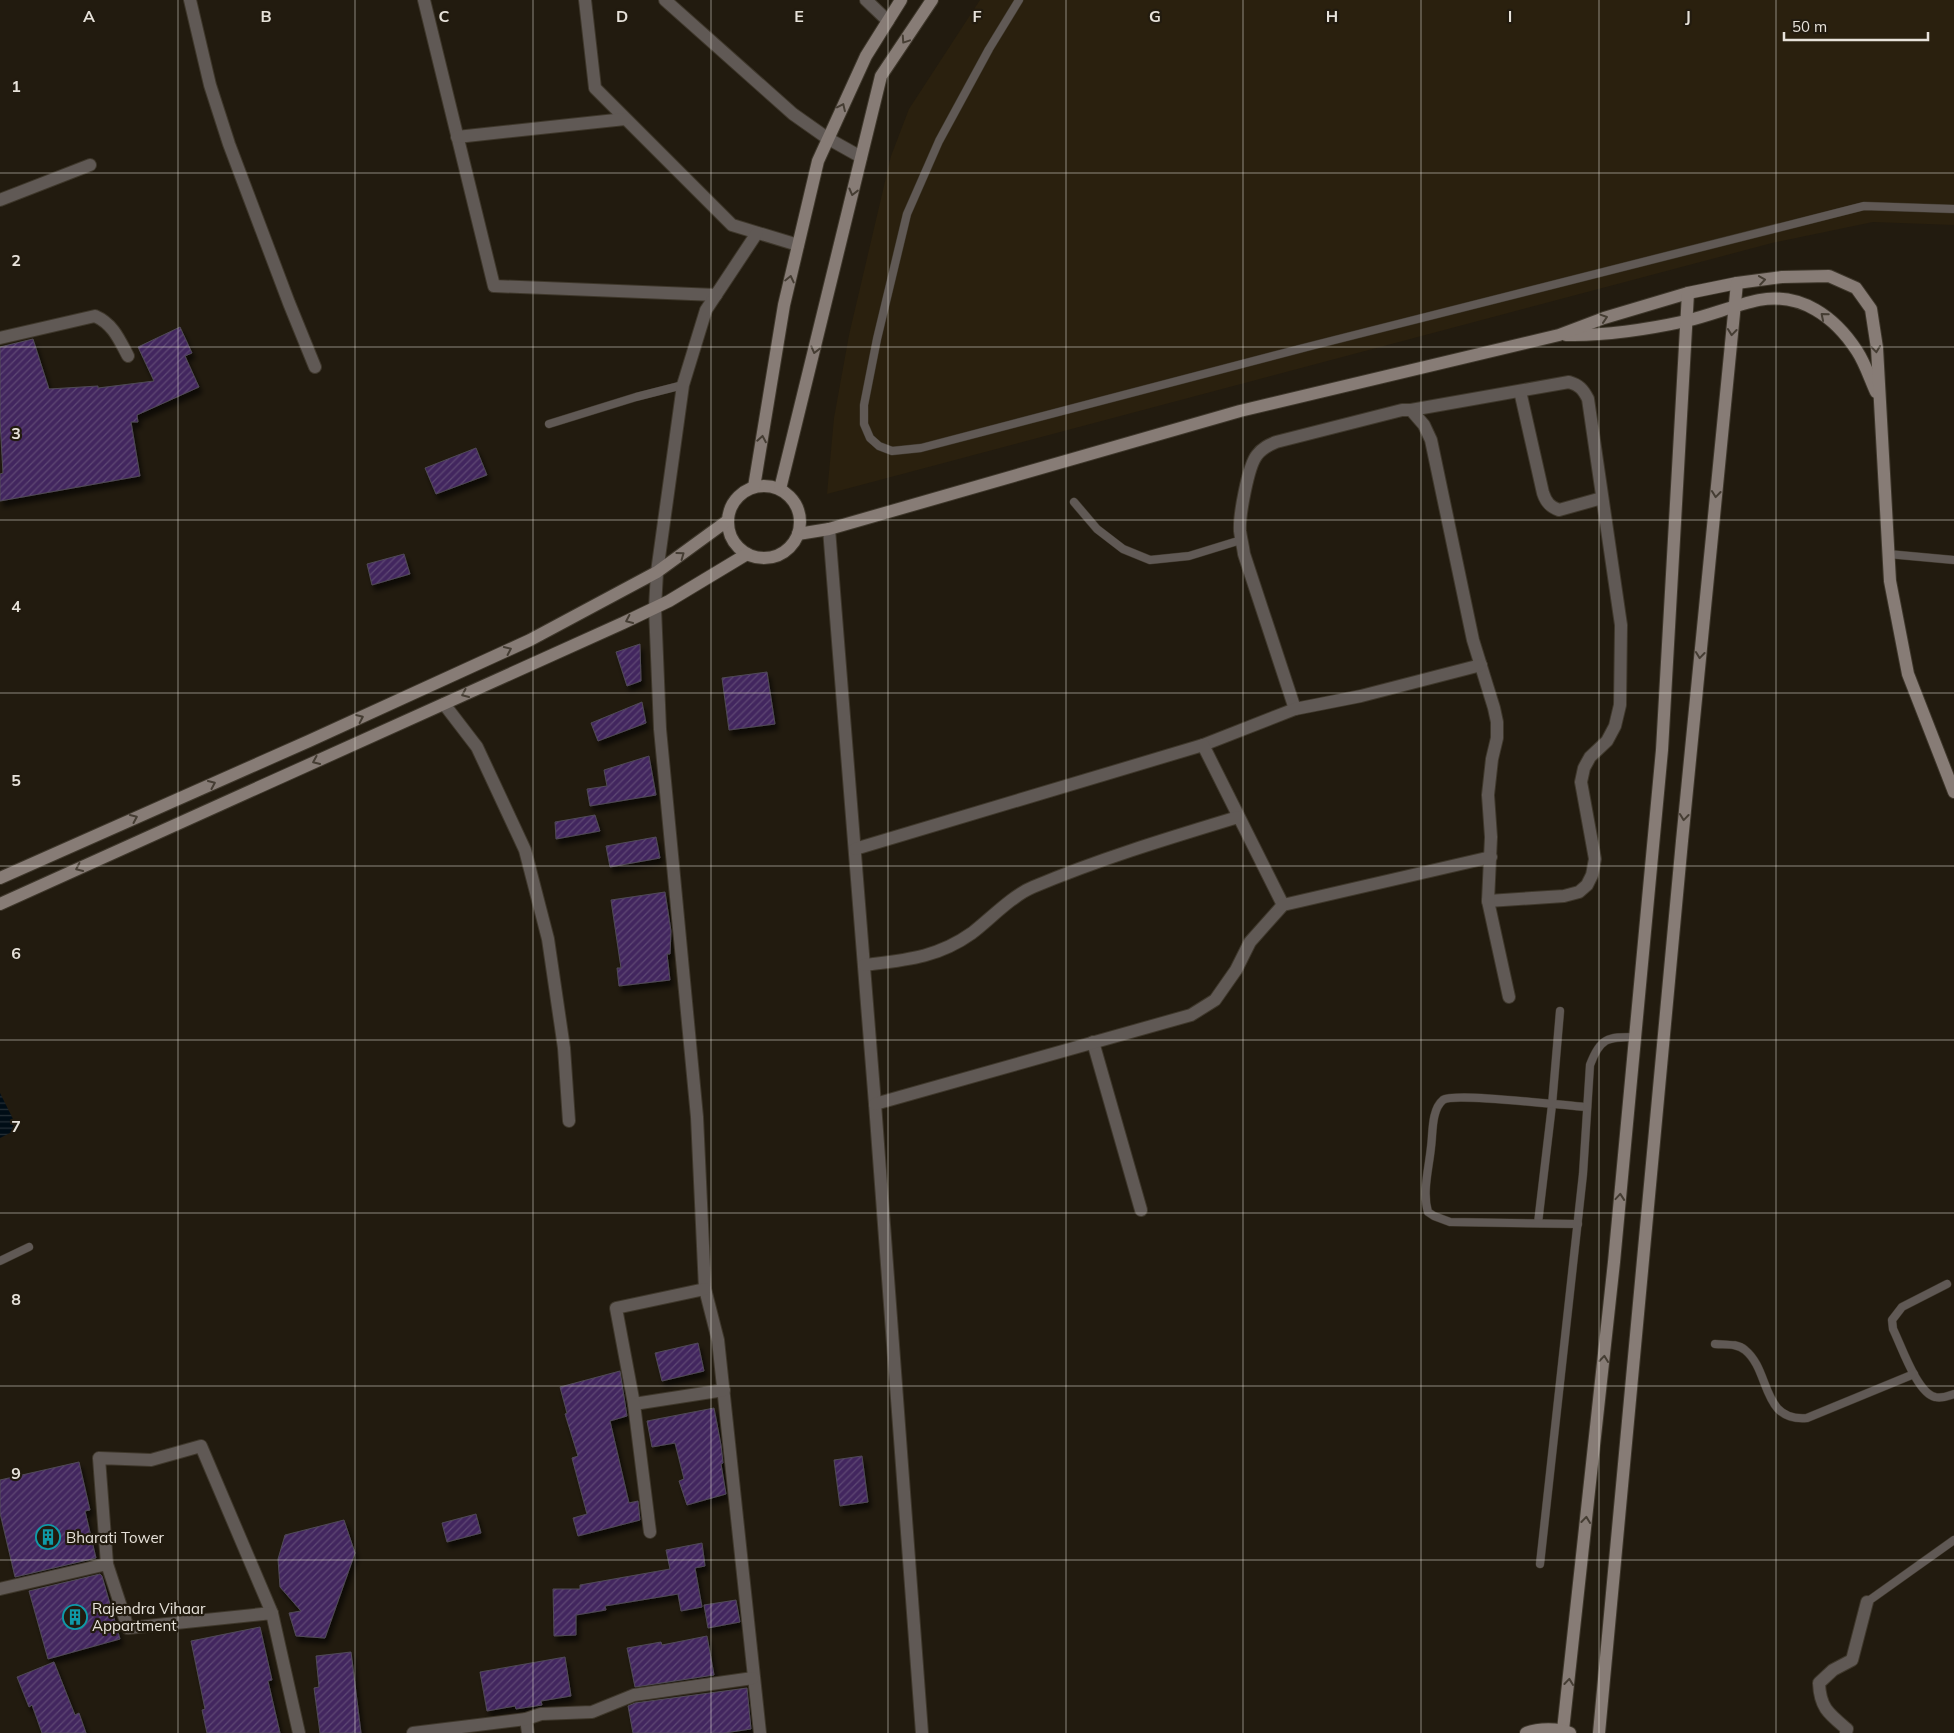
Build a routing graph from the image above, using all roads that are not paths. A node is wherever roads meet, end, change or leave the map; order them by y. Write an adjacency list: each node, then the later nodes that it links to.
1 (190, 0): 27 (street)
2 (424, 0): 11 (street)
3 (585, 0): 10 (street)
4 (665, 0): 12 (street)
5 (866, 0): 9 (street)
6 (901, 0): 9 (street)
7 (932, 0): 13 (street, one-way to 13)
8 (1019, 0): 16 (lane)
9 (888, 21): 12 (street, one-way to 9)
10 (625, 119): 11 (street); 17 (street)
11 (457, 137): 21 (street)
12 (827, 138): 13 (street); 18 (street)
13 (861, 158): 34 (street, one-way to 34)
14 (90, 165): 15 (street)
15 (0, 200)
16 (1954, 209)
17 (758, 233): 18 (street); 21 (street)
18 (798, 246): 33 (street, one-way to 18)
19 (1737, 284): 20 (street); 22 (street); 30 (street, one-way to 30)
20 (1688, 293): 23 (street); 24 (street, one-way to 20)
21 (716, 295): 28 (street)
22 (1734, 306): 23 (street); 30 (street, one-way to 22); 95 (street, one-way to 95)
23 (1686, 321): 24 (street); 61 (street)
24 (1559, 335): 38 (street)
25 (0, 338): 26 (street)
26 (128, 356)
27 (315, 367)
28 (682, 385): 32 (lane); 44 (street)
29 (1520, 391): 31 (street); 35 (street); 35 (street)
30 (1880, 399): 42 (street)
31 (1411, 410): 40 (street); 46 (street)
32 (549, 424)
33 (754, 487): 34 (street); 37 (street)
34 (780, 489): 39 (street)
35 (1602, 498): 55 (street)
36 (1074, 502): 40 (lane)
37 (727, 521): 41 (street); 44 (street, one-way to 37)
38 (829, 529): 39 (street); 52 (street)
39 (798, 534): 41 (street)
40 (1242, 540): 48 (street)
41 (747, 554): 45 (street)
42 (1888, 554): 43 (lane); 50 (street)
43 (1954, 560)
44 (657, 572): 45 (street); 54 (street, one-way to 44)
45 (655, 608): 47 (street, one-way to 47); 73 (street)
46 (1481, 665): 48 (street); 53 (street)
47 (444, 704): 56 (street, one-way to 56); 66 (street)
48 (1296, 709): 49 (street)
49 (1203, 744): 51 (street); 52 (street)
50 (1954, 792)
51 (1238, 817): 57 (street); 58 (street)
52 (855, 849): 58 (street)
53 (1491, 857): 55 (street); 57 (street)
54 (0, 878)
55 (1488, 901): 59 (street)
56 (0, 904)
57 (1283, 905): 62 (street)
58 (864, 965): 63 (street)
59 (1509, 997)
60 (1560, 1011): 64 (lane)
61 (1635, 1037): 65 (lane); 88 (street, one-way to 61)
62 (1093, 1042): 63 (street); 67 (street)
63 (875, 1104): 93 (street)
64 (1552, 1105): 65 (lane); 68 (lane); 68 (lane)
65 (1587, 1107): 69 (lane)
66 (569, 1121)
67 (1141, 1210)
68 (1538, 1223): 69 (lane)
69 (1578, 1224): 82 (lane)
70 (29, 1247): 71 (lane)
71 (0, 1261)
72 (1947, 1284): 75 (lane)
73 (705, 1289): 76 (street); 78 (street)
74 (1715, 1344): 75 (lane)
75 (1914, 1374): 77 (lane)
76 (724, 1390): 78 (street); 86 (street)
77 (1954, 1394)
78 (634, 1404): 79 (street)
79 (650, 1532)
80 (1954, 1540): 84 (lane)
81 (107, 1564): 83 (street); 85 (street); 85 (street)
82 (1540, 1564)
83 (0, 1589)
84 (1867, 1602): 96 (street)
85 (272, 1613): 89 (street)
86 (753, 1678): 87 (street); 92 (street)
87 (526, 1719): 90 (street); 91 (street)
88 (1567, 1732): 94 (street)
89 (299, 1733)
90 (413, 1733)
91 (528, 1733)
92 (760, 1733)
93 (922, 1733)
94 (1526, 1733)
95 (1598, 1733)
96 (1846, 1733)

